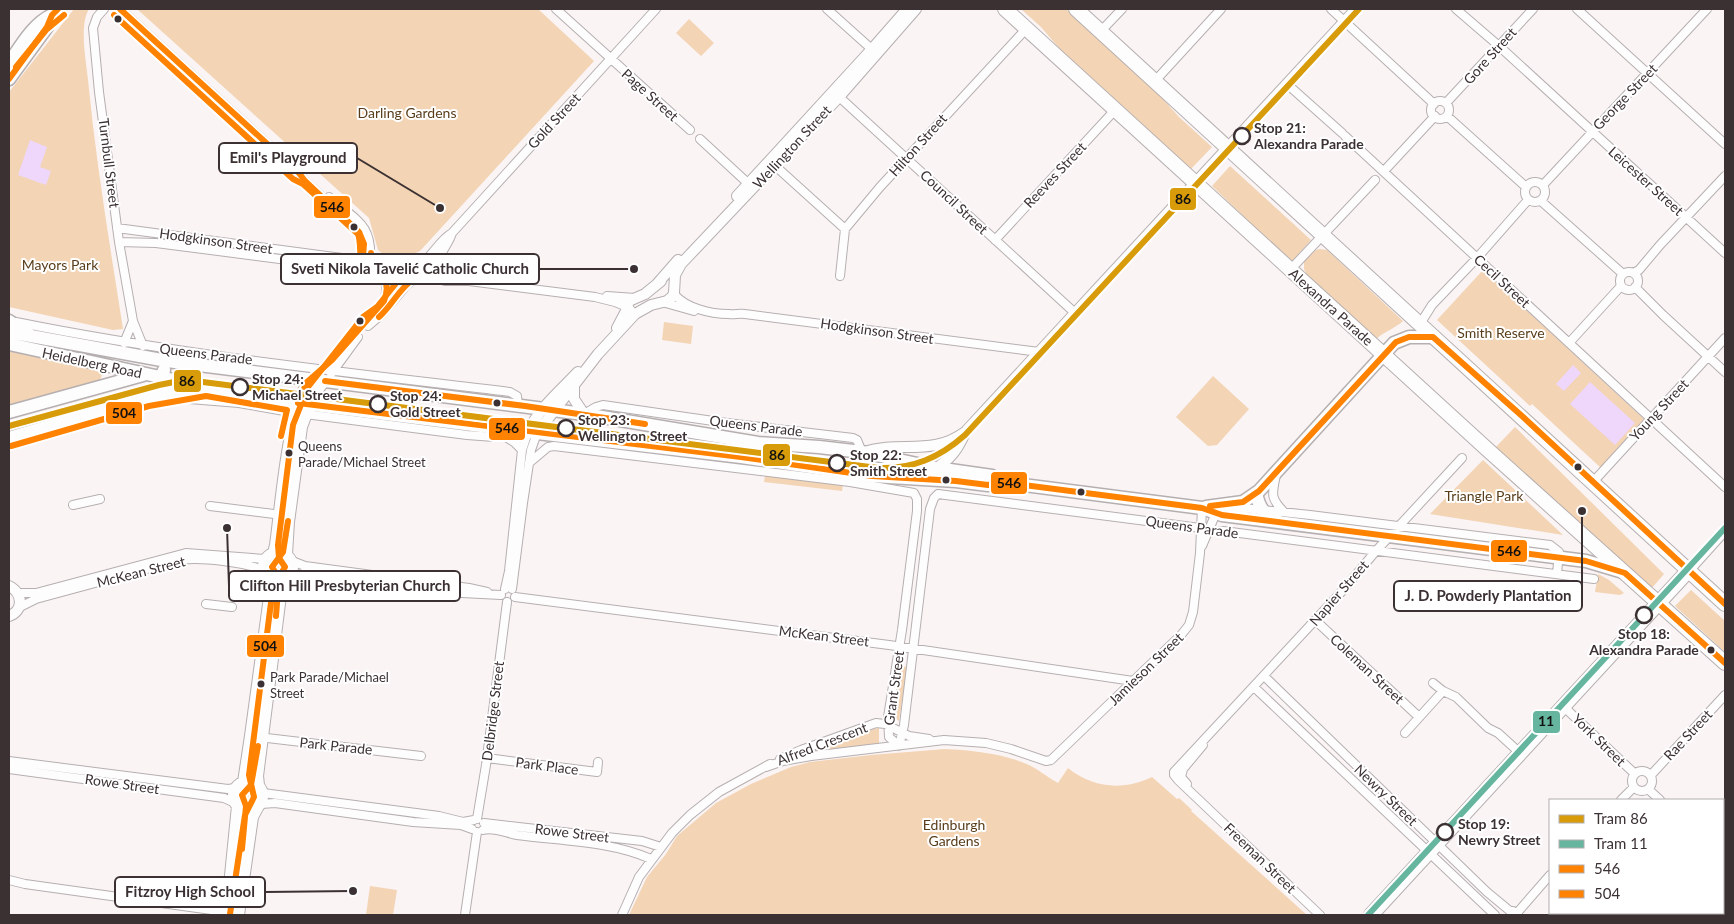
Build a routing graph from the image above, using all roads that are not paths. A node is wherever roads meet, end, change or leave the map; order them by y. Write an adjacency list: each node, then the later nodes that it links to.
1 (104, 9): 53 (street, Turnbull Street)
2 (120, 9): 62 (street)
3 (556, 9): 24 (street, Page Street)
4 (656, 9): 24 (street, Gold Street)
5 (827, 9): 23 (street)
6 (907, 9): 23 (street, Wellington Street)
7 (916, 9): 23 (street, Wellington Street)
8 (1004, 9): 20 (highway, Alexandra Parade)
9 (1076, 9): 21 (highway)
10 (1122, 9): 21 (street)
11 (1221, 9): 28 (street)
12 (1331, 9): 19 (street)
13 (1356, 9): 19 (street)
14 (1456, 9): 22 (street, Leicester Street)
15 (1533, 9): 22 (street, Gore Street)
16 (1577, 9): 26 (street)
17 (1707, 9): 26 (street, George Street)
18 (55, 12): 25 (main road); 27 (main road)
19 (1345, 21): 29 (street); 32 (street)
20 (1026, 28): 33 (highway, Alexandra Parade); 41 (street, Hilton Street)
21 (1101, 32): 28 (highway)
22 (1499, 46): 31 (street, Gore Street); 37 (street, Leicester Street)
23 (875, 52): 30 (street, Wellington Street)
24 (611, 59): 36 (street, Page Street); 55 (street, Gold Street)
25 (9, 63)
26 (1648, 73): 37 (street, George Street); 39 (street)
27 (9, 79)
28 (1155, 81): 40 (highway)
29 (1287, 84): 40 (street); 43 (street, Cecil Street)
30 (836, 94): 41 (street, Council Street); 42 (street, Wellington Street)
31 (1446, 103): 32 (street); 35 (street)
32 (1434, 104): 34 (street)
33 (1115, 110): 46 (highway, Alexandra Parade); 57 (street, Reeves Street)
34 (1435, 116): 35 (street); 43 (street)
35 (1447, 116): 49 (street)
36 (690, 130)
37 (1592, 131): 47 (street, George Street); 52 (street, Leicester Street)
38 (700, 139): 48 (street)
39 (1725, 144)
40 (1227, 148): 46 (street); 56 (highway)
41 (906, 158): 54 (street, Hilton Street); 57 (street, Council Street)
42 (772, 163): 48 (street, Wellington Street); 54 (street)
43 (1384, 171): 60 (street, Cecil Street)
44 (1725, 176): 52 (street)
45 (1375, 180): 56 (street)
46 (1196, 182): 66 (highway, Alexandra Parade); 83 (street)
47 (1543, 185): 49 (street); 51 (street)
48 (751, 186): 73 (street, Wellington Street); 77 (street, Wellington Street)
49 (1526, 187): 50 (street)
50 (1528, 200): 51 (street); 60 (street)
51 (1541, 201): 67 (street)
52 (1686, 217): 59 (street, Leicester Street); 68 (street)
53 (117, 228): 58 (street, Turnbull Street); 62 (street, Hodgkinson Street)
54 (845, 229): 70 (street)
55 (452, 233): 61 (street, Gold Street); 63 (street, Gold Street)
56 (1323, 236): 66 (street); 86 (highway)
57 (995, 240): 83 (street, Council Street)
58 (119, 242): 65 (street, Hodgkinson Street); 85 (street, Turnbull Street)
59 (1725, 253)
60 (1477, 258): 86 (street); 92 (street, Cecil Street)
61 (426, 259): 63 (street); 64 (street)
62 (367, 261): 64 (street, Hodgkinson Street); 65 (street)
63 (440, 264): 69 (street); 71 (street)
64 (403, 268): 72 (street)
65 (362, 270): 72 (street, Hodgkinson Street)
66 (1290, 270): 96 (highway, Alexandra Parade)
67 (1623, 274): 68 (street); 74 (street)
68 (1633, 274): 75 (street)
69 (427, 276): 71 (street); 76 (street)
70 (840, 276)
71 (469, 281): 78 (street)
72 (386, 282): 76 (street, Hodgkinson Street); 106 (street)
73 (657, 284): 77 (street); 79 (street, Wellington Street)
74 (1622, 286): 75 (street); 92 (street)
75 (1635, 287): 97 (street)
76 (404, 288): 103 (street)
77 (674, 291): 80 (street); 82 (street, Hodgkinson Street)
78 (595, 297): 79 (street); 81 (street)
79 (635, 298): 81 (street, Wellington Street)
80 (661, 302): 81 (street); 82 (street, Hodgkinson Street)
81 (630, 310): 109 (street); 116 (street)
82 (716, 313): 95 (street, Hodgkinson Street)
83 (1075, 313): 95 (street)
84 (9, 321): 88 (main road); 91 (street, Queens Parade)
85 (132, 321): 91 (street, Turnbull Street); 94 (street, Turnbull Street)
86 (1420, 324): 89 (highway)
87 (9, 332): 88 (main road, Heidelberg Road)
88 (33, 337): 99 (main road, Heidelberg Road)
89 (1433, 337): 96 (main road); 135 (highway)
90 (1725, 338): 97 (street, Young Street)
91 (124, 343): 94 (street, Queens Parade)
92 (1568, 343): 120 (street, Cecil Street)
93 (9, 344): 100 (main road, Heidelberg Road)
94 (143, 346): 98 (street, Queens Parade)
95 (1039, 352): 121 (street)
96 (1384, 355): 132 (main road); 162 (highway, Alexandra Parade)
97 (1708, 356): 104 (street); 120 (street, Young Street)
98 (181, 357): 99 (main road, Heidelberg Road); 101 (main road, Heidelberg Road); 102 (street, Queens Parade)
99 (167, 361): 105 (main road, Queens Parade); 107 (main road, Queens Parade)
100 (102, 364): 105 (main road, Heidelberg Road); 110 (main road)
101 (198, 364): 102 (main road, Queens Parade)
102 (259, 366): 106 (street, Queens Parade); 108 (main road, Queens Parade)
103 (333, 371): 106 (street); 114 (street)
104 (1725, 372)
105 (146, 374): 107 (main road, Heidelberg Road); 110 (main road, Queens Parade)
106 (324, 375): 108 (main road, Queens Parade); 114 (main road, Queens Parade); 115 (street)
107 (162, 378): 111 (main road, Heidelberg Road); 112 (main road, Queens Parade)
108 (311, 379): 115 (street)
109 (574, 386): 116 (street); 119 (street)
110 (100, 387): 117 (main road, Queens Parade)
111 (206, 387): 112 (main road); 113 (main road, Queens Parade)
112 (147, 397): 118 (main road, Queens Parade)
113 (252, 401): 115 (main road, Queens Parade); 118 (street, Queens Parade)
114 (518, 405): 116 (main road, Queens Parade)
115 (303, 408): 122 (main road, Queens Parade); 130 (street); 131 (street)
116 (549, 409): 119 (main road, Queens Parade); 123 (street)
117 (9, 412)
118 (109, 412): 124 (main road, Queens Parade)
119 (584, 414): 126 (main road, Queens Parade)
120 (1650, 418): 135 (street, Young Street); 136 (street, Cecil Street)
121 (967, 430): 126 (street); 129 (street)
122 (504, 432): 123 (main road, Queens Parade); 125 (street, Queens Parade)
123 (532, 433): 125 (street); 128 (street); 133 (main road, Queens Parade)
124 (9, 438)
125 (522, 450): 168 (street)
126 (862, 452): 129 (main road, Queens Parade)
127 (1462, 458): 152 (street, Napier Street)
128 (529, 463): 142 (street); 168 (street)
129 (936, 468): 133 (street); 134 (main road, Queens Parade)
130 (285, 469): 131 (street); 147 (street)
131 (296, 471): 148 (street)
132 (1277, 473): 137 (main road); 149 (street)
133 (909, 478): 134 (main road, Queens Parade)
134 (1000, 482): 144 (main road, Queens Parade)
135 (1592, 482): 160 (highway)
136 (1725, 487)
137 (1256, 493): 145 (main road, Queens Parade); 146 (main road)
138 (936, 496): 143 (street, Grant Street); 150 (street, Queens Parade)
139 (100, 499): 140 (street)
140 (73, 505)
141 (210, 506): 147 (street)
142 (917, 506): 143 (street); 159 (street, Grant Street)
143 (930, 508): 161 (street, Grant Street)
144 (1202, 508): 145 (main road, Queens Parade); 150 (street, Jamieson Street)
145 (1217, 510): 146 (street, Queens Parade); 149 (main road, Queens Parade); 150 (street, Jamieson Street)
146 (1262, 510): 149 (main road)
147 (279, 514): 148 (street); 155 (street)
148 (290, 516): 156 (street)
149 (1285, 517): 152 (main road, Queens Parade)
150 (1205, 529): 154 (street, Queens Parade); 182 (street, Jamieson Street)
151 (1725, 530): 160 (street)
152 (1394, 531): 153 (main road, Queens Parade); 154 (street, Napier Street)
153 (1451, 539): 157 (main road, Queens Parade); 158 (street)
154 (1375, 552): 158 (street, Queens Parade); 177 (street, Napier Street)
155 (269, 556): 156 (street); 164 (street); 169 (street, McKean Street)
156 (290, 558): 165 (street); 170 (street, McKean Street)
157 (1559, 558): 162 (main road, Queens Parade); 163 (street)
158 (1448, 561): 163 (street, Queens Parade)
159 (910, 568): 161 (street); 178 (street, Grant Street)
160 (1689, 570): 171 (highway); 173 (highway)
161 (923, 571): 179 (street, Grant Street)
162 (1625, 573): 171 (highway, Alexandra Parade)
163 (1557, 574): 166 (street, Queens Parade)
164 (267, 575): 165 (street); 174 (street, McKean Street); 192 (street)
165 (288, 578): 170 (street, McKean Street); 193 (street)
166 (1594, 579)
167 (9, 586): 169 (street)
168 (508, 592): 170 (street, McKean Street); 178 (street, McKean Street); 198 (street, Delbridge Street)
169 (18, 593): 174 (street)
170 (491, 594)
171 (1659, 603): 180 (highway, Alexandra Parade); 187 (highway)
172 (206, 604): 175 (street)
173 (1725, 604)
174 (20, 607): 176 (street)
175 (232, 607)
176 (10, 618)
177 (1315, 620): 181 (street, Napier Street); 188 (street, Coleman Street)
178 (900, 646): 179 (street, McKean Street); 189 (street, Grant Street)
179 (912, 648): 182 (street, McKean Street); 190 (street, Grant Street)
180 (1725, 663)
181 (1264, 676): 184 (street, Napier Street); 217 (street, Newry Street)
182 (1133, 681): 200 (street, Jamieson Street)
183 (1433, 683): 185 (street)
184 (1254, 687): 204 (street, Napier Street); 217 (street, Newry Street)
185 (1443, 691): 188 (street); 196 (street)
186 (1725, 695): 206 (street, Rae Street)
187 (1564, 706): 196 (highway); 205 (street, York Street)
188 (1419, 718): 191 (street)
189 (888, 725): 190 (street, Alfred Crescent); 195 (street, Grant Street); 202 (street, Alfred Crescent)
190 (902, 732): 194 (street, Alfred Crescent); 195 (street, Grant Street)
191 (1405, 733)
192 (250, 736): 193 (street, Park Parade); 207 (street)
193 (263, 738): 197 (street, Park Parade); 209 (street)
194 (936, 740): 195 (street, Alfred Crescent); 200 (street, Alfred Crescent)
195 (899, 746): 202 (street, Alfred Crescent)
196 (1520, 753): 217 (highway)
197 (421, 756)
198 (487, 758): 201 (street, Park Place); 215 (street, Delbridge Street)
199 (9, 761): 207 (street, Rowe Street)
200 (1048, 761)
201 (598, 762)
202 (766, 767): 216 (street, Alfred Crescent)
203 (9, 769): 213 (street, Rowe Street)
204 (1177, 774): 226 (street, Freeman Street)
205 (1635, 774): 206 (street); 208 (street)
206 (1651, 775): 210 (street)
207 (239, 785): 209 (street); 213 (street)
208 (1634, 787): 210 (street); 211 (street)
209 (261, 789): 214 (street); 215 (street, Rowe Street)
210 (1648, 789): 212 (street)
211 (1622, 799)
212 (1659, 799)
213 (236, 805): 214 (street); 221 (street)
214 (260, 805): 215 (street, Rowe Street); 222 (street)
215 (478, 825): 216 (street, Rowe Street); 218 (street, Rowe Street); 224 (street, Delbridge Street)
216 (660, 846): 218 (street, Alfred Crescent)
217 (1433, 848): 223 (street, Newry Street); 227 (highway); 228 (street, Newry Street)
218 (652, 859): 225 (street, Alfred Crescent)
219 (1549, 878): 223 (street)
220 (9, 880): 221 (street)
221 (226, 913): 222 (street)
222 (239, 914)
223 (1512, 914)
224 (465, 915)
225 (622, 915)
226 (1320, 915)
227 (1370, 915)
228 (1494, 915)

